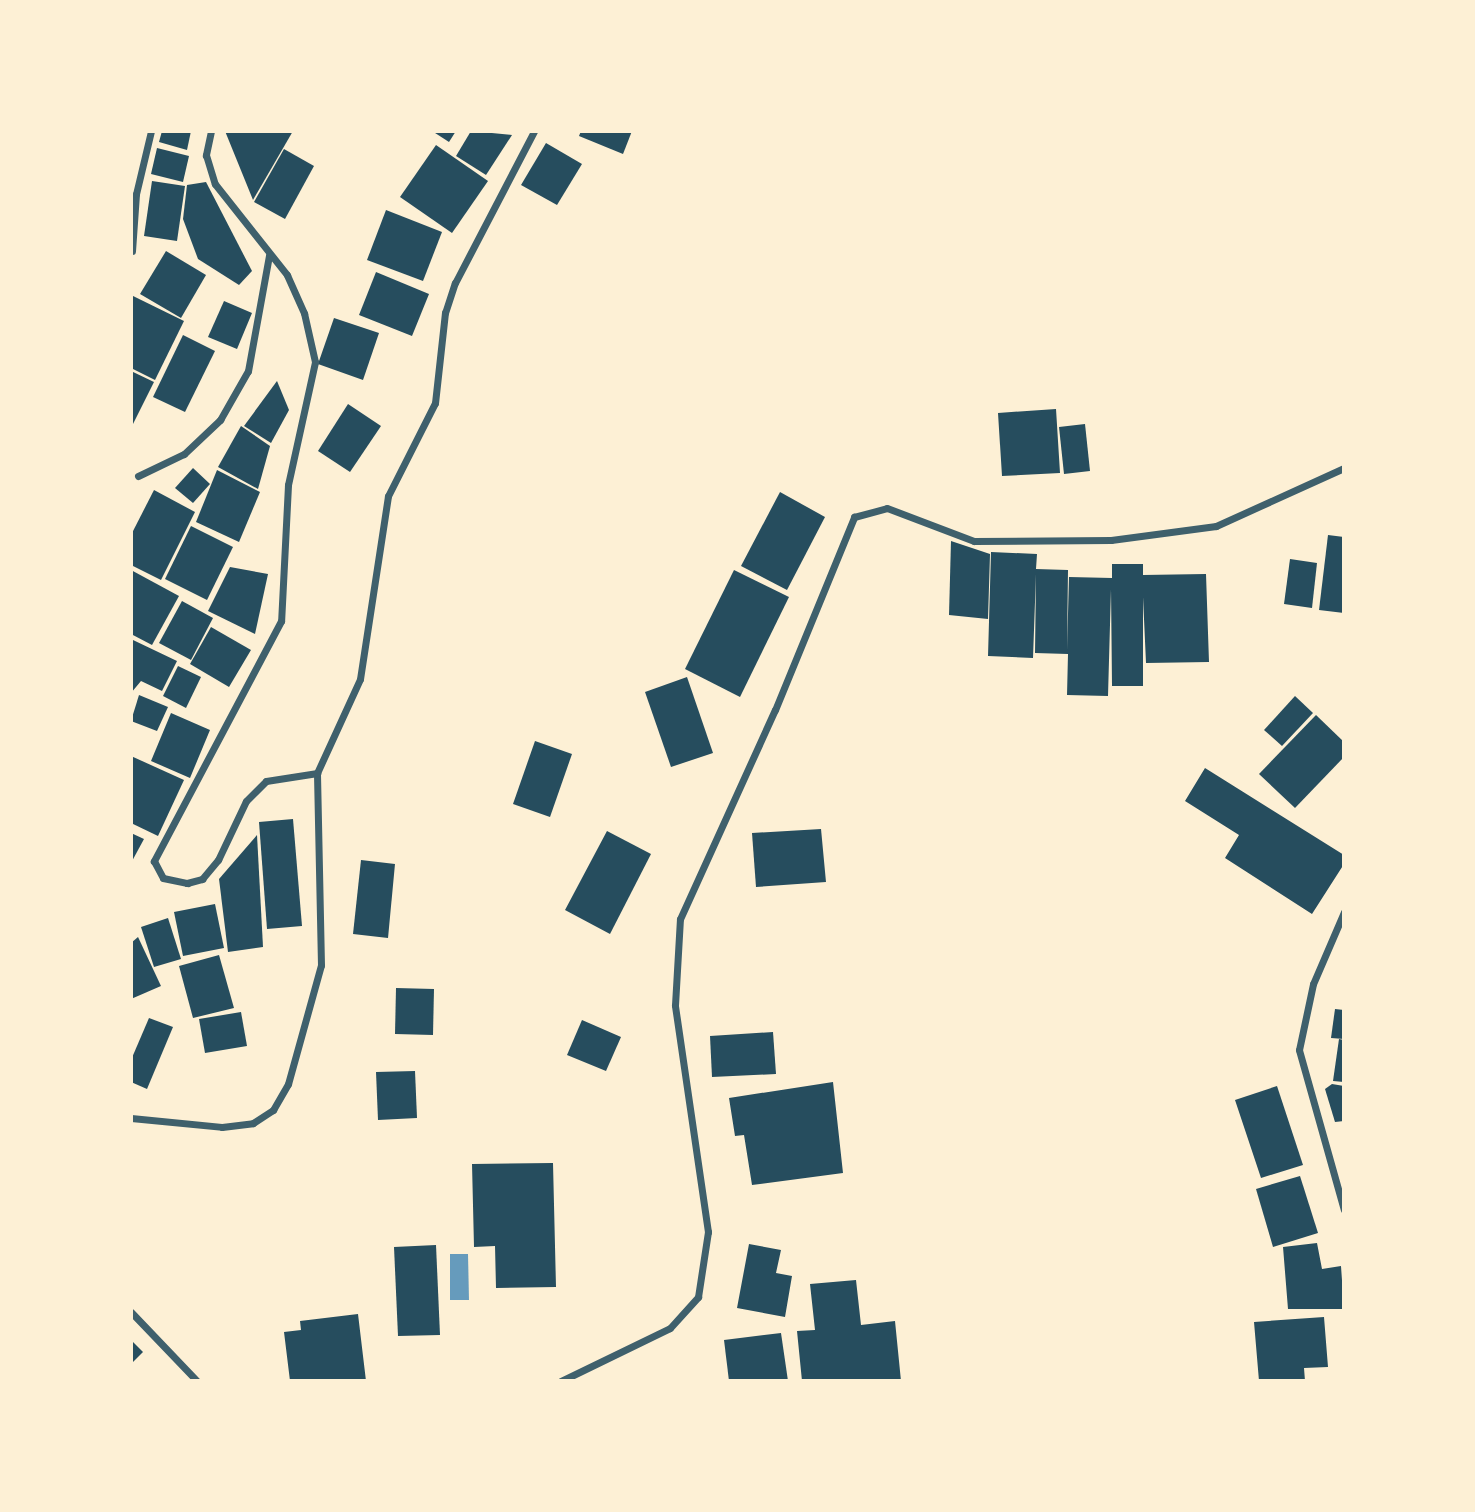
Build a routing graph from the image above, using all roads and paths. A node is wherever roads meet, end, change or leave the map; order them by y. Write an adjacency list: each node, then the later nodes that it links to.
1 (151, 131): 4 (street)
2 (211, 131): 5 (street)
3 (534, 131): 8 (street)
4 (132, 251)
5 (270, 255): 7 (street); 8 (street)
6 (1344, 468): 14 (street)
7 (138, 476)
8 (317, 773): 10 (street)
9 (1344, 912): 11 (street)
10 (131, 1118)
11 (1344, 1210)
12 (131, 1312): 13 (street)
13 (197, 1381)
14 (561, 1381)

